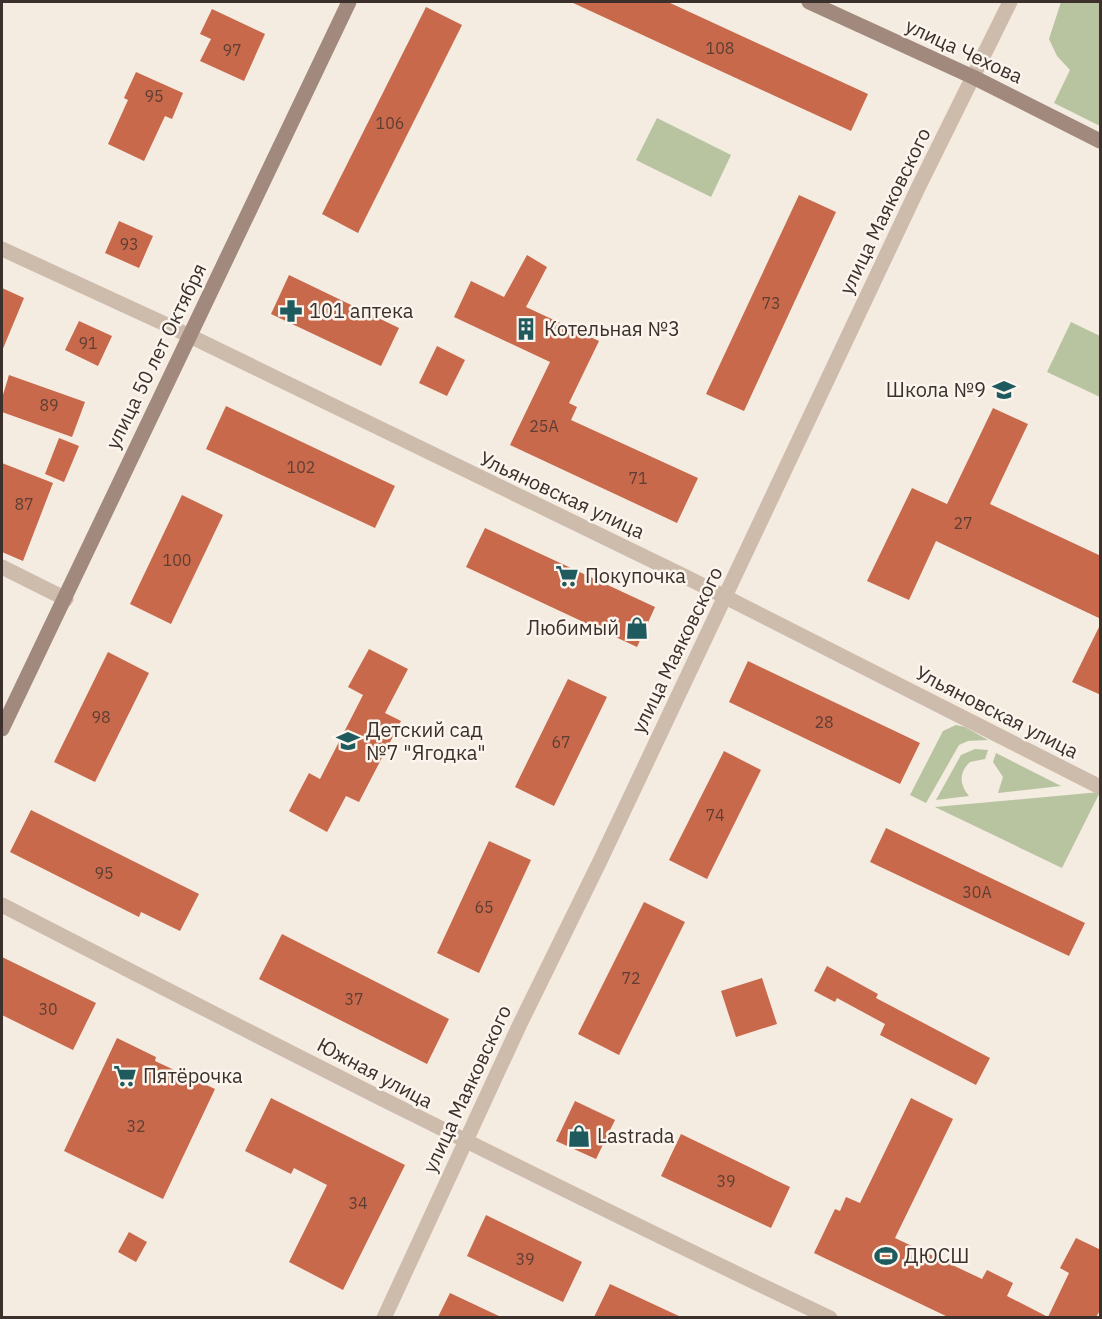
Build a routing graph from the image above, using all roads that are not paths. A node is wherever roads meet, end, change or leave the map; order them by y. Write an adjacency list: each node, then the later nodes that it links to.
1 (349, 2): 7 (main road, улица 50 лет Октября)
2 (809, 2): 4 (main road, улица Чехова)
3 (1010, 2): 4 (street, улица Маяковского)
4 (973, 77): 5 (main road, улица Чехова); 9 (street, улица Маяковского)
5 (1101, 141)
6 (2, 249): 7 (street, Ульяновская улица)
7 (189, 337): 9 (street, Ульяновская улица); 10 (main road, улица 50 лет Октября)
8 (2, 567): 10 (street)
9 (725, 597): 12 (street, Ульяновская улица); 14 (street, улица Маяковского)
10 (66, 599): 11 (main road, улица 50 лет Октября)
11 (2, 729)
12 (1101, 787)
13 (2, 905): 14 (street, Южная улица)
14 (465, 1143): 15 (street, улица Маяковского); 16 (street, Южная улица)
15 (384, 1317)
16 (830, 1317)

